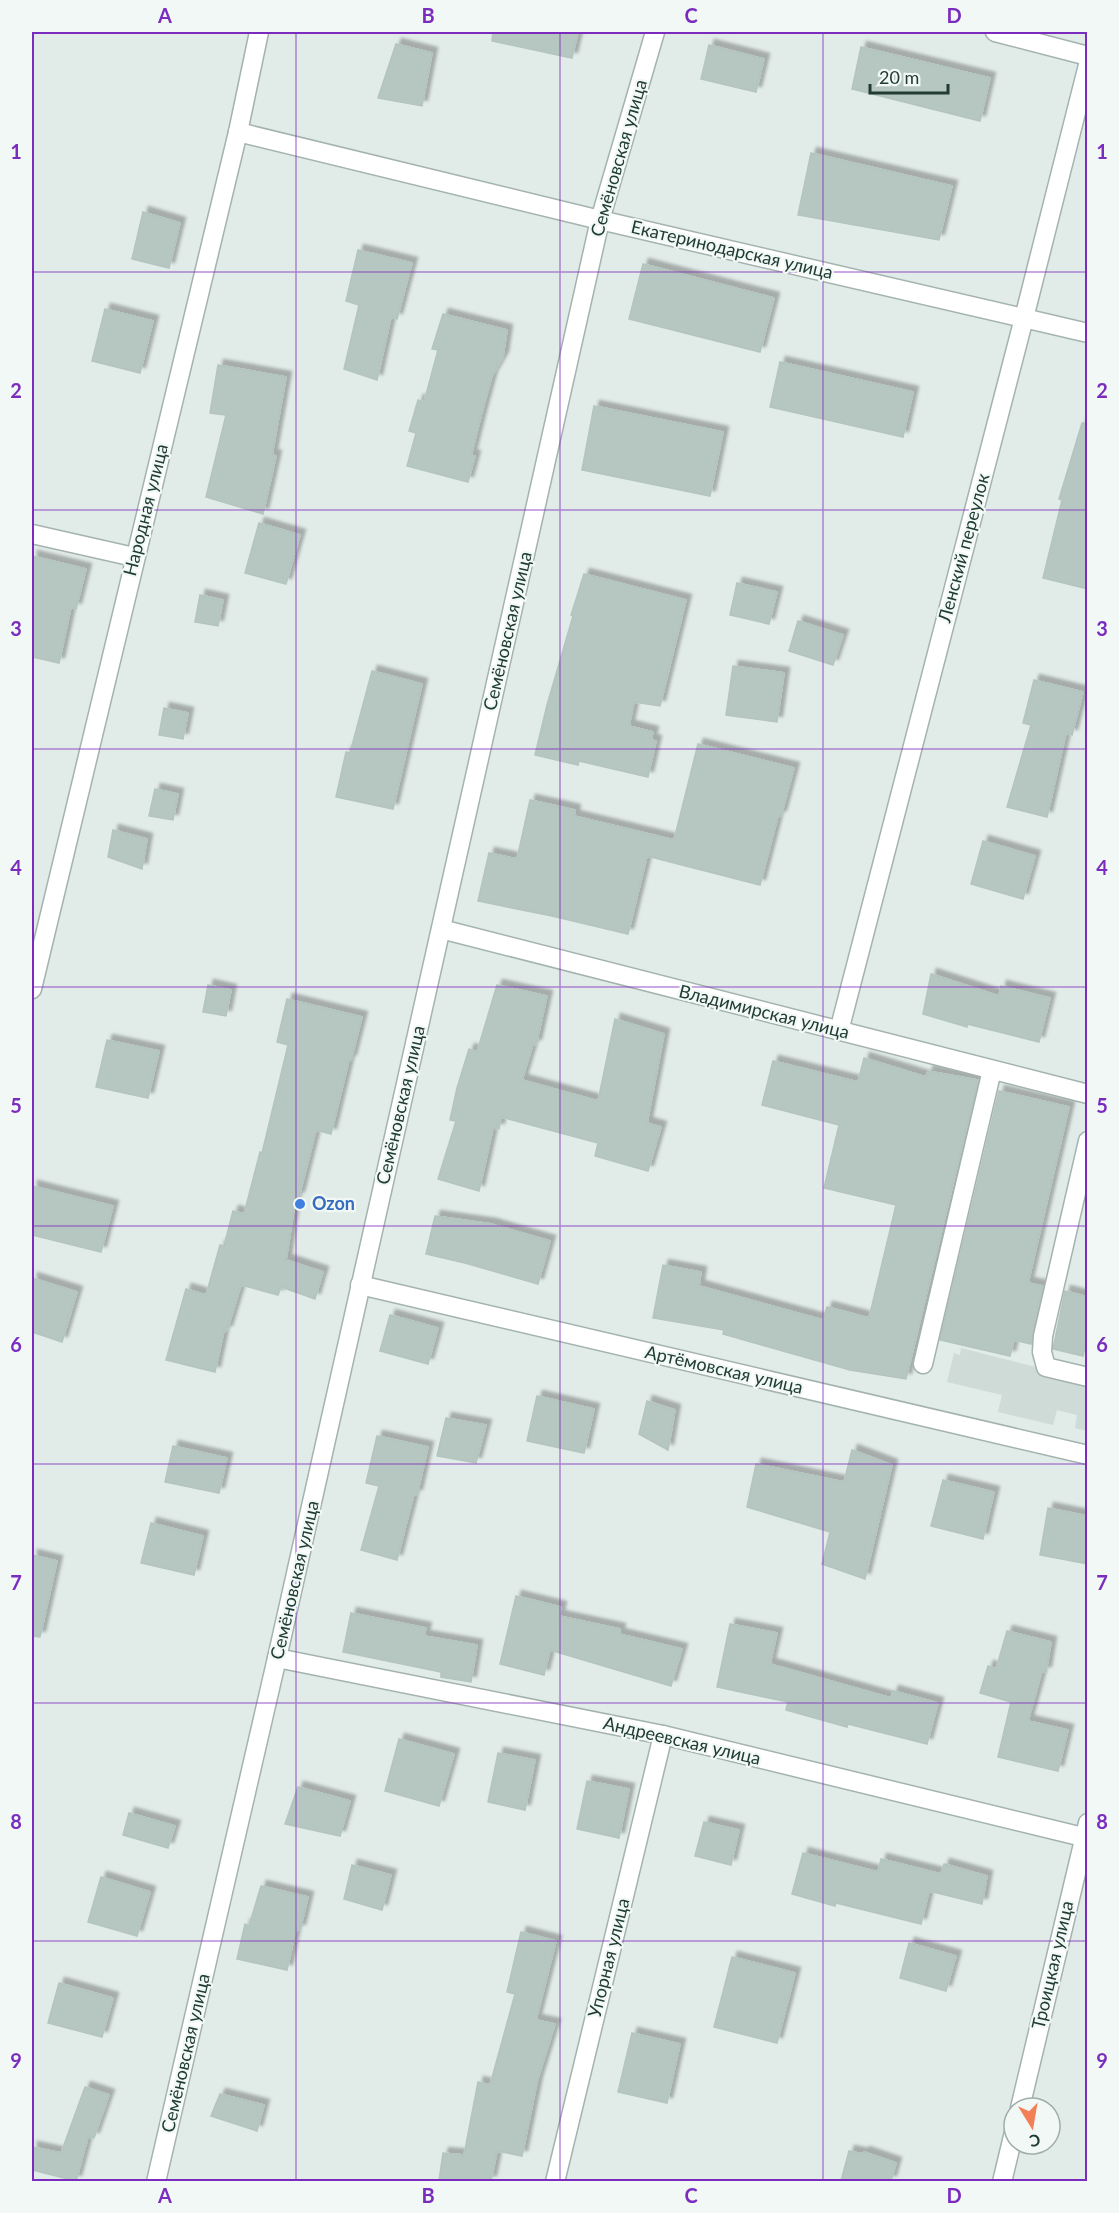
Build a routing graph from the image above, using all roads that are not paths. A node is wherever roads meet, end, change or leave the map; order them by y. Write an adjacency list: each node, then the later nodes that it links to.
1 (259, 32): 6 (street, Народная улица)
2 (655, 32): 7 (street, Семёновская улица)
3 (995, 32): 4 (street)
4 (1088, 56)
5 (1088, 65): 8 (street, Ленский переулок)
6 (238, 132): 7 (street, Екатеринодарская улица); 11 (street, Народная улица)
7 (600, 220): 8 (street, Екатеринодарская улица); 12 (street, Семёновская улица)
8 (1024, 318): 9 (street, Екатеринодарская улица); 14 (street, Ленский переулок)
9 (1088, 333)
10 (32, 534): 11 (street)
11 (135, 556): 13 (street, Народная улица)
12 (441, 929): 14 (street, Владимирская улица); 18 (street, Семёновская улица)
13 (32, 988)
14 (839, 1031): 15 (street, Владимирская улица)
15 (992, 1070): 16 (street, Владимирская улица); 19 (street)
16 (1088, 1094)
17 (1088, 1141): 20 (street)
18 (360, 1285): 21 (street, Артёмовская улица); 22 (street, Семёновская улица)
19 (923, 1364)
20 (1088, 1377)
21 (1088, 1455)
22 (277, 1658): 23 (street, Андреевская улица); 27 (street, Семёновская улица)
23 (663, 1735): 24 (street, Андреевская улица); 28 (street, Упорная улица)
24 (1085, 1830): 25 (street, Троицкая улица)
25 (1023, 2096)
26 (1008, 2156): 29 (street)
27 (156, 2181)
28 (555, 2181)
29 (1002, 2181)

